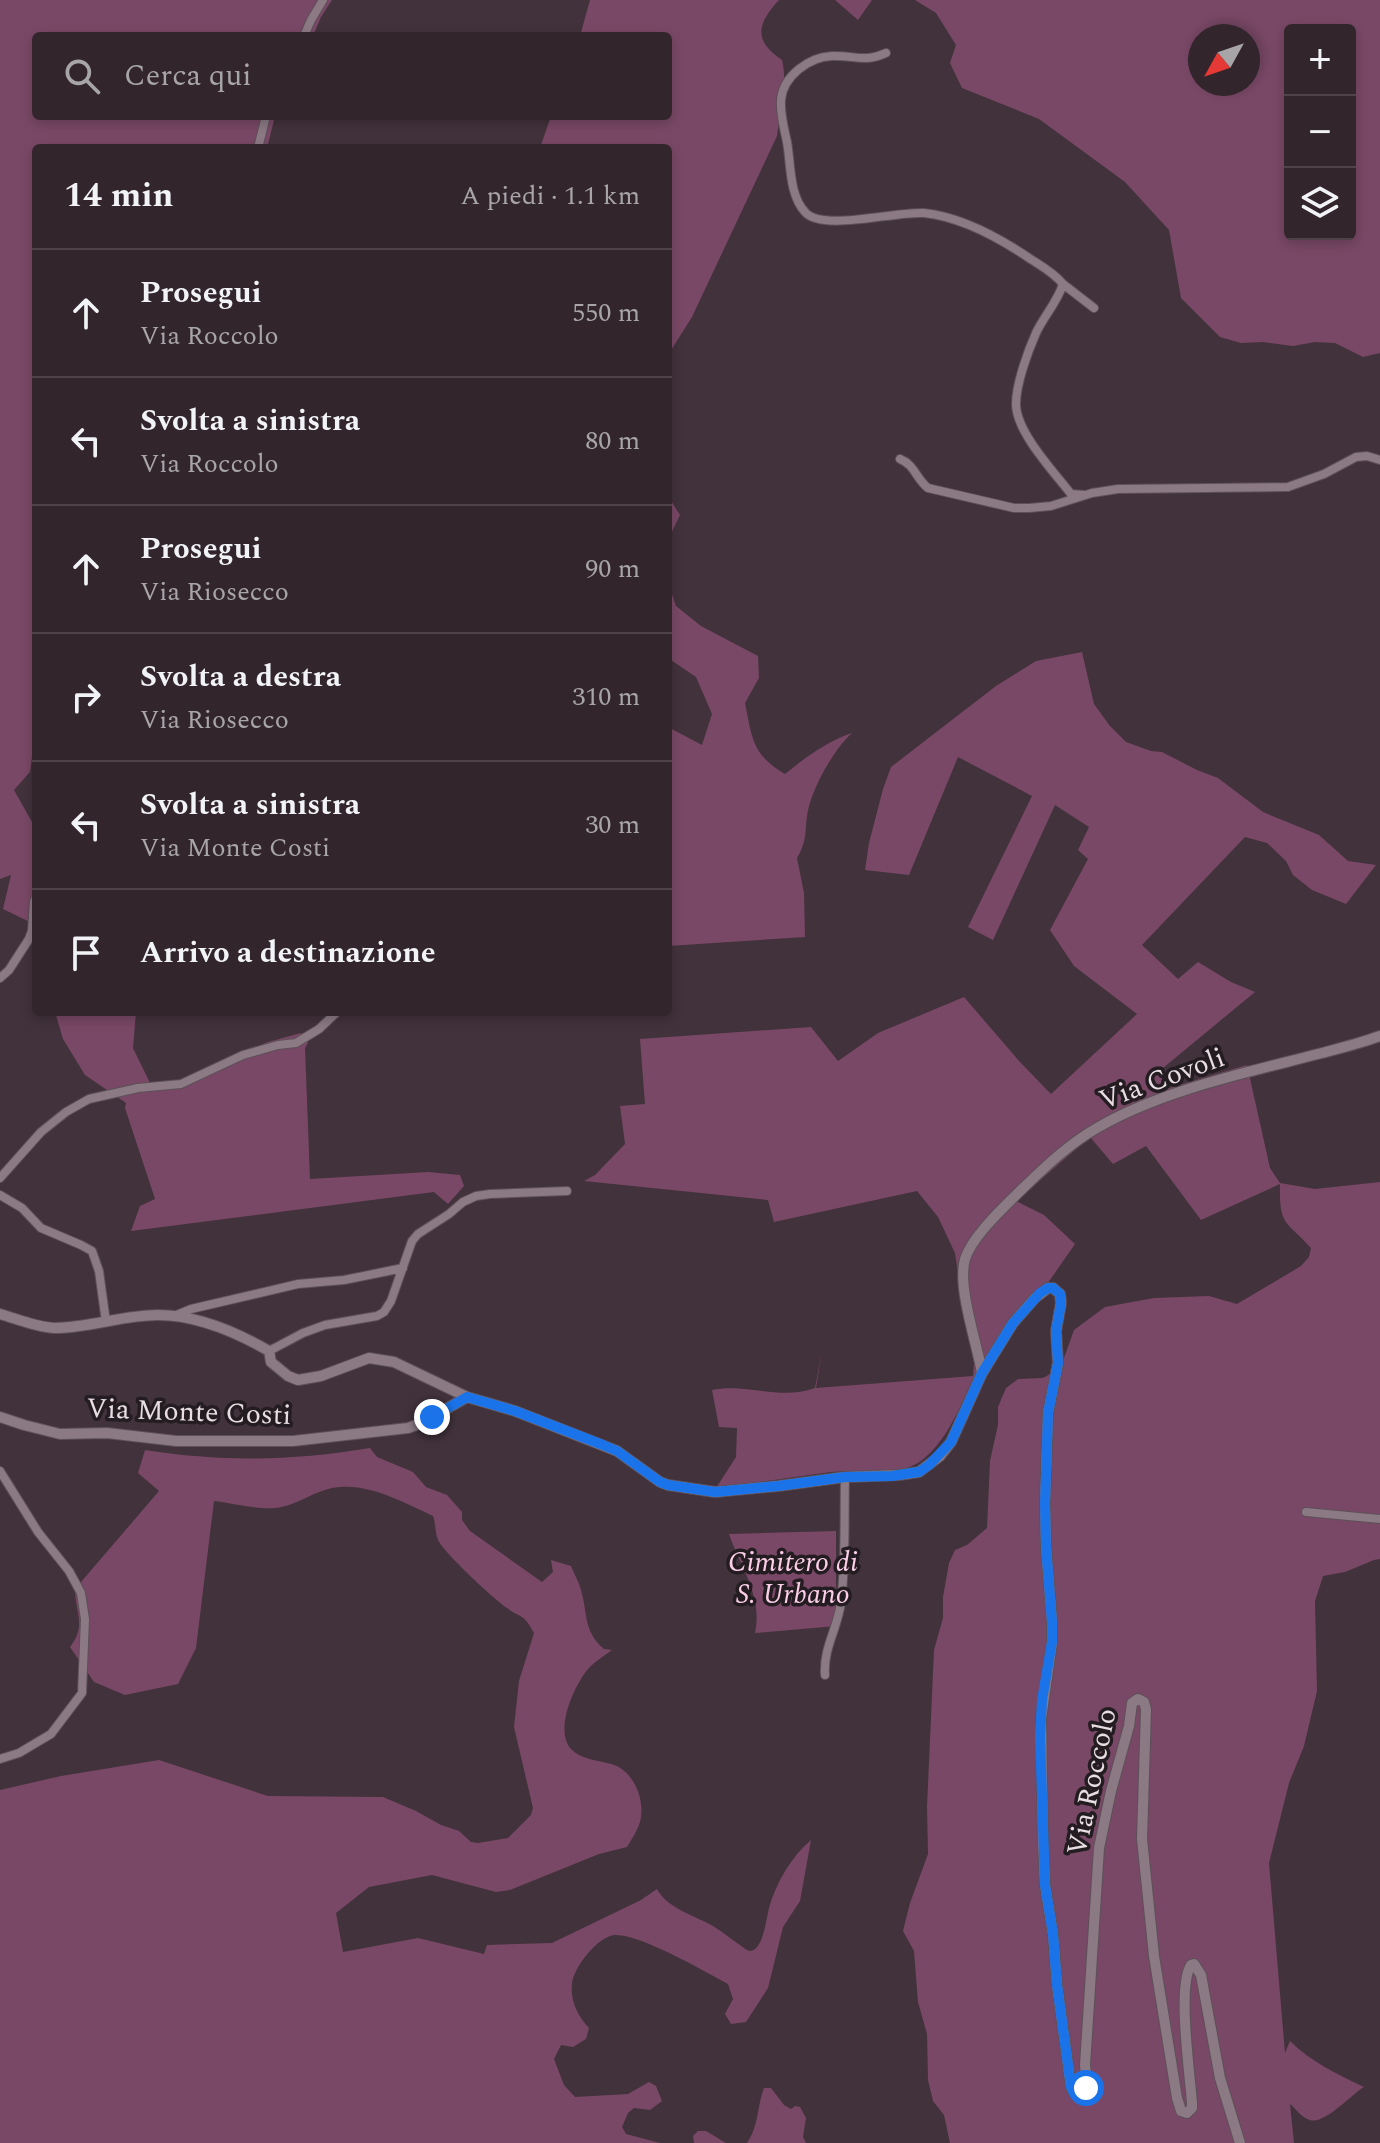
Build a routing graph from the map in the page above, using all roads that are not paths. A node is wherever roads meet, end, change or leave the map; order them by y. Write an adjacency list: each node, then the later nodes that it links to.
1 (323, 0): 2 (street)
2 (306, 32)
3 (886, 53): 6 (street)
4 (265, 120): 5 (street)
5 (259, 144)
6 (1063, 284): 7 (street); 10 (street)
7 (1094, 308)
8 (900, 459): 10 (street)
9 (1380, 460): 10 (street)
10 (1085, 495)
11 (32, 924): 12 (street)
12 (0, 978)
13 (333, 1016): 15 (street)
14 (1380, 1036): 23 (street, Via Covoli)
15 (0, 1178)
16 (567, 1191): 18 (street)
17 (0, 1195): 21 (street)
18 (403, 1268): 20 (street); 22 (street)
19 (0, 1314): 21 (street)
20 (173, 1317): 21 (street); 22 (street)
21 (106, 1322)
22 (269, 1351): 24 (street)
23 (982, 1373): 27 (street); 32 (street, Via Roccolo)
24 (467, 1397): 25 (street, Via Monte Costi); 27 (street)
25 (0, 1417)
26 (0, 1471): 31 (street)
27 (845, 1477): 30 (street)
28 (1306, 1512): 29 (street)
29 (1380, 1519)
30 (825, 1675)
31 (0, 1759)
32 (1240, 2143)

